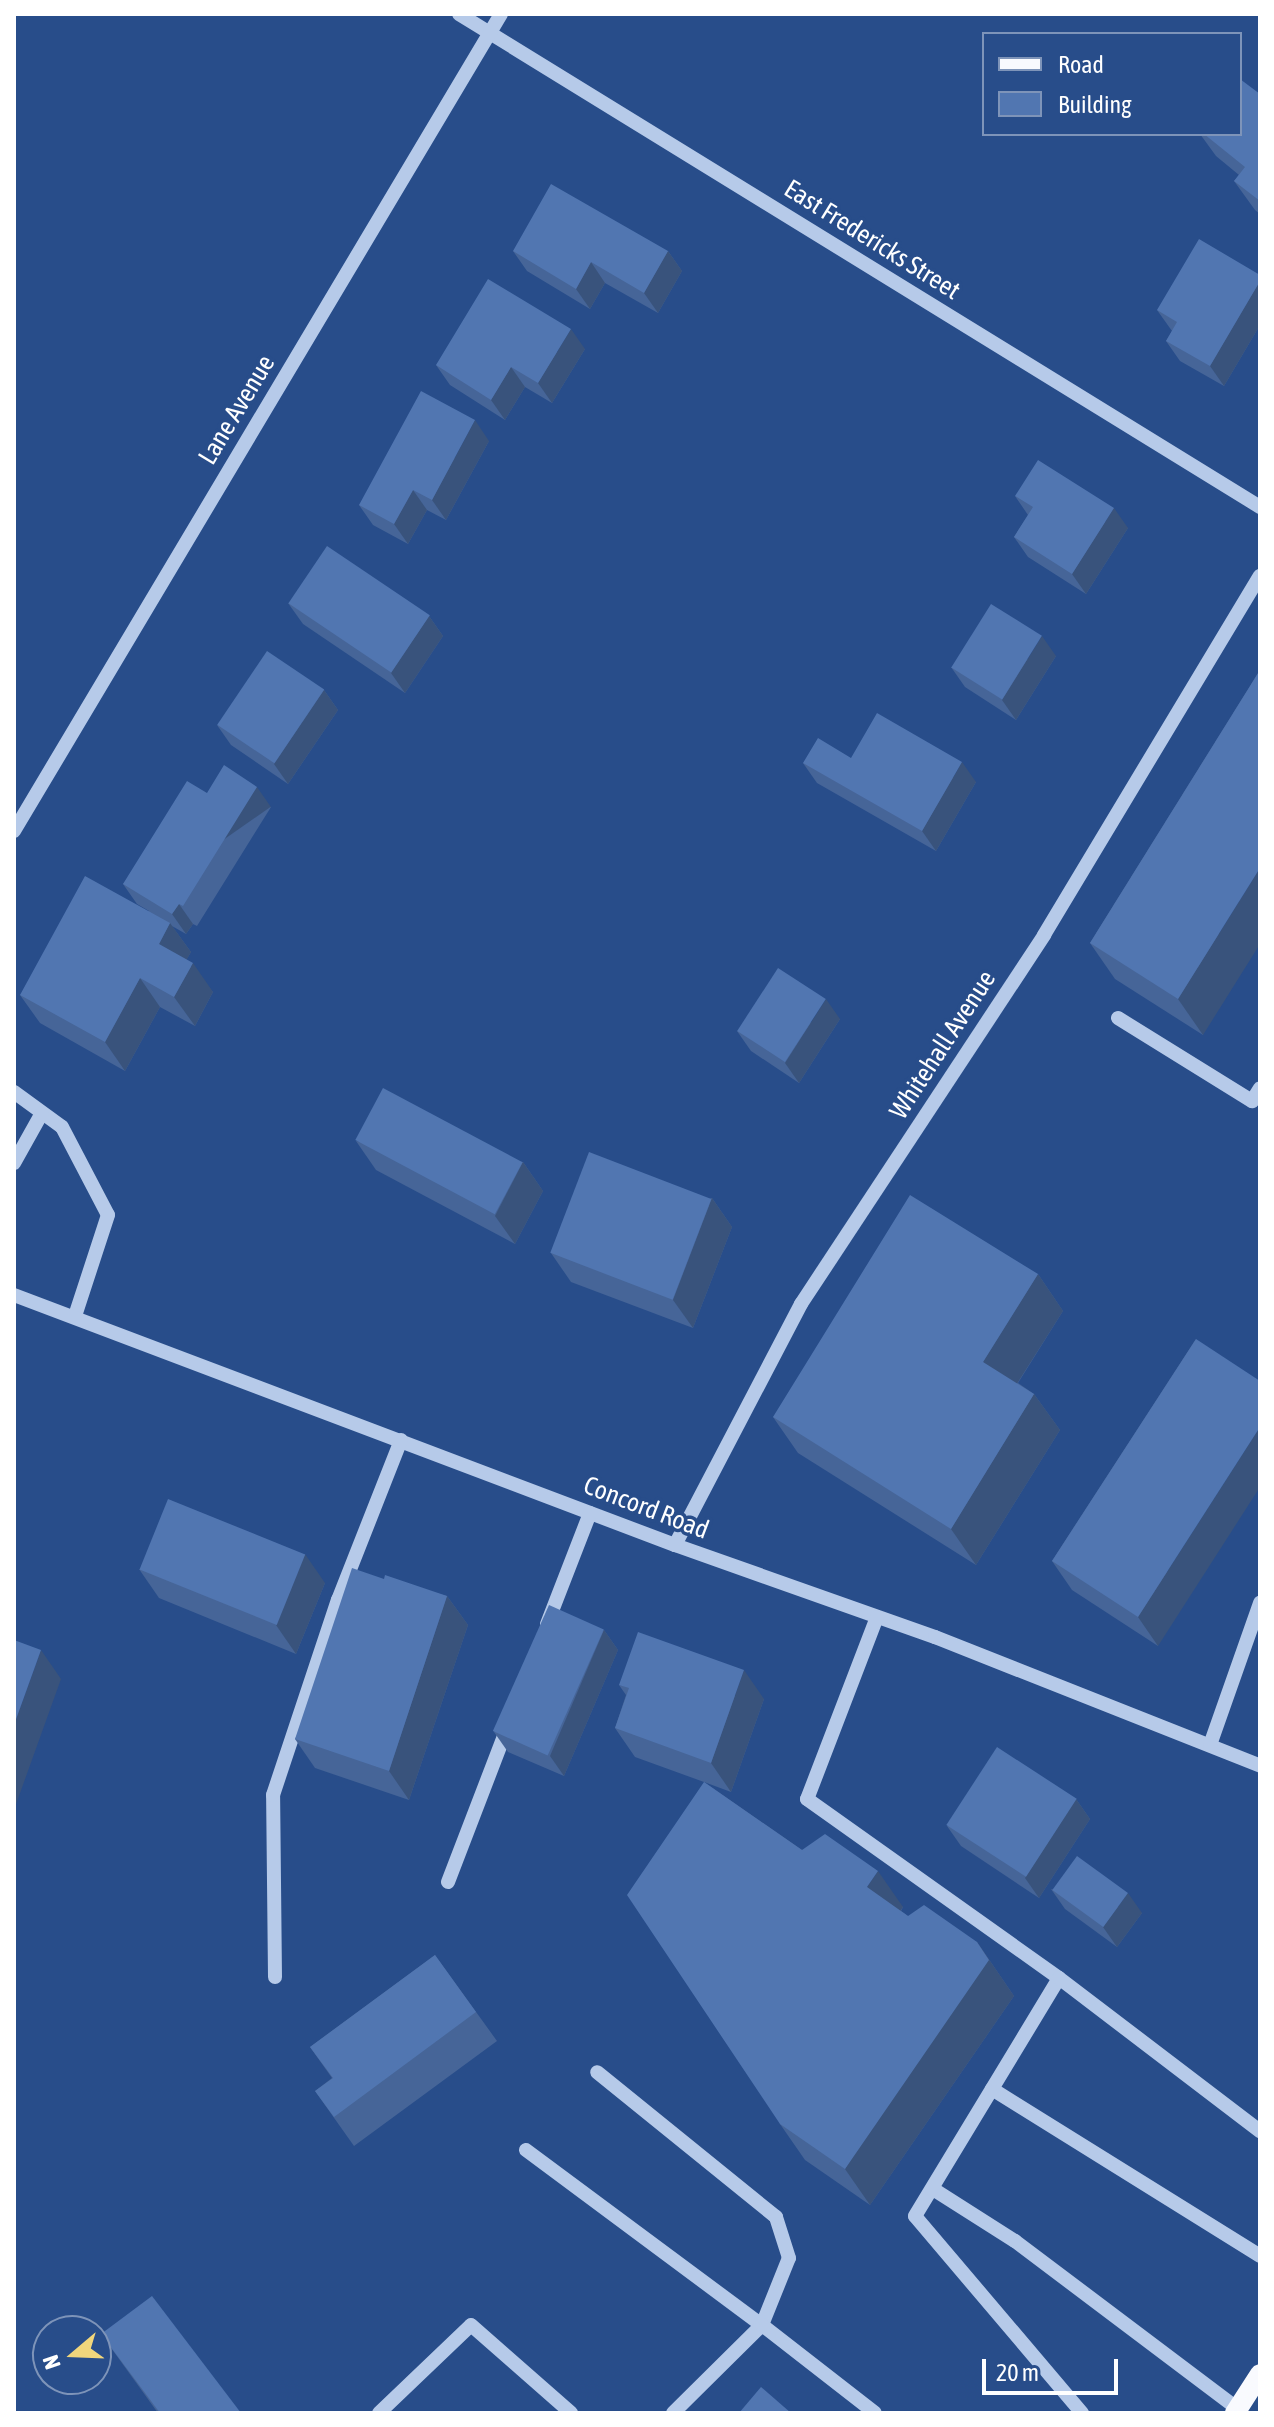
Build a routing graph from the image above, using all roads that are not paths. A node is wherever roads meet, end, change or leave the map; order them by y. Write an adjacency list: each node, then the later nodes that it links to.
1 (459, 14): 3 (street, East Fredericks Street)
2 (501, 14): 3 (street, Lane Avenue)
3 (490, 32): 4 (street, East Fredericks Street); 6 (street, Lane Avenue)
4 (1260, 507)
5 (1260, 576): 17 (street, Whitehall Avenue)
6 (14, 831)
7 (1118, 1018): 10 (street)
8 (1260, 1088): 10 (street)
9 (14, 1092): 11 (street)
10 (1256, 1104)
11 (42, 1113): 12 (street); 14 (street)
12 (14, 1163)
13 (14, 1295): 14 (street, Concord Road)
14 (75, 1316): 15 (street, Concord Road)
15 (401, 1440): 16 (street, Concord Road); 25 (street)
16 (590, 1513): 17 (street, Concord Road); 20 (street)
17 (675, 1545): 19 (street, Concord Road)
18 (1259, 1608): 22 (street)
19 (877, 1617): 22 (street, Concord Road); 26 (street)
20 (539, 1645)
21 (517, 1704): 24 (street)
22 (1210, 1745): 23 (street, Concord Road)
23 (1260, 1766)
24 (448, 1882)
25 (275, 1977)
26 (1059, 1978): 28 (street); 29 (street)
27 (597, 2072): 33 (street)
28 (992, 2089): 31 (street); 32 (street)
29 (1260, 2131)
30 (526, 2150): 33 (street)
31 (933, 2189): 35 (street); 40 (street)
32 (1260, 2256)
33 (762, 2325): 38 (street); 39 (street)
34 (1260, 2374): 35 (main road)
35 (1236, 2411)
36 (379, 2413): 37 (street)
37 (571, 2413)
38 (673, 2413)
39 (875, 2413)
40 (1082, 2413)

